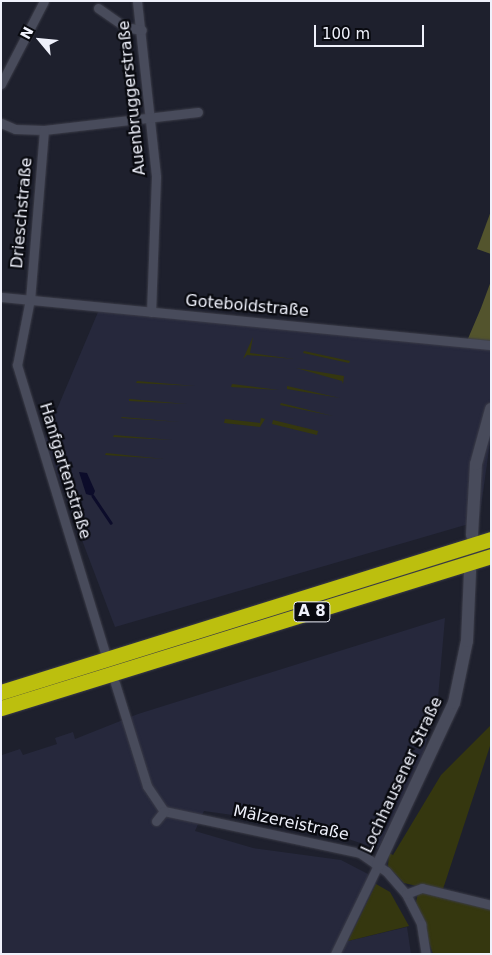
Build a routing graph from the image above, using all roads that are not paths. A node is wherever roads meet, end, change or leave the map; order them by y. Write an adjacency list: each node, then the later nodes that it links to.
1 (44, 1): 5 (street)
2 (137, 1): 4 (street, Auenbruggerstraße)
3 (98, 8): 4 (street)
4 (142, 30): 7 (street, Auenbruggerstraße)
5 (1, 84)
6 (198, 112): 7 (street)
7 (153, 120): 9 (street); 12 (street, Auenbruggerstraße)
8 (1, 123): 9 (street)
9 (44, 130): 11 (street, Drieschstraße)
10 (1, 297): 11 (street, Goteboldstraße)
11 (30, 299): 12 (street, Goteboldstraße); 19 (street, Hanfgartenstraße)
12 (151, 312): 13 (street, Goteboldstraße)
13 (491, 345)
14 (491, 409): 15 (street)
15 (472, 535)
16 (491, 539): 20 (highway, A 8)
17 (491, 556): 24 (highway, A 8)
18 (470, 571): 27 (street, Lochhausener Straße)
19 (104, 650)
20 (65, 672): 21 (highway); 23 (highway, A 8)
21 (1, 681)
22 (115, 683): 25 (street)
23 (1, 692)
24 (1, 708)
25 (164, 811): 26 (street); 27 (street, Mälzereistraße)
26 (156, 820)
27 (378, 865): 28 (street, Mälzereistraße); 30 (street, Lochhausener Straße)
28 (406, 894): 29 (street); 31 (street, Mälzereistraße)
29 (491, 905)
30 (335, 954)
31 (426, 954)

